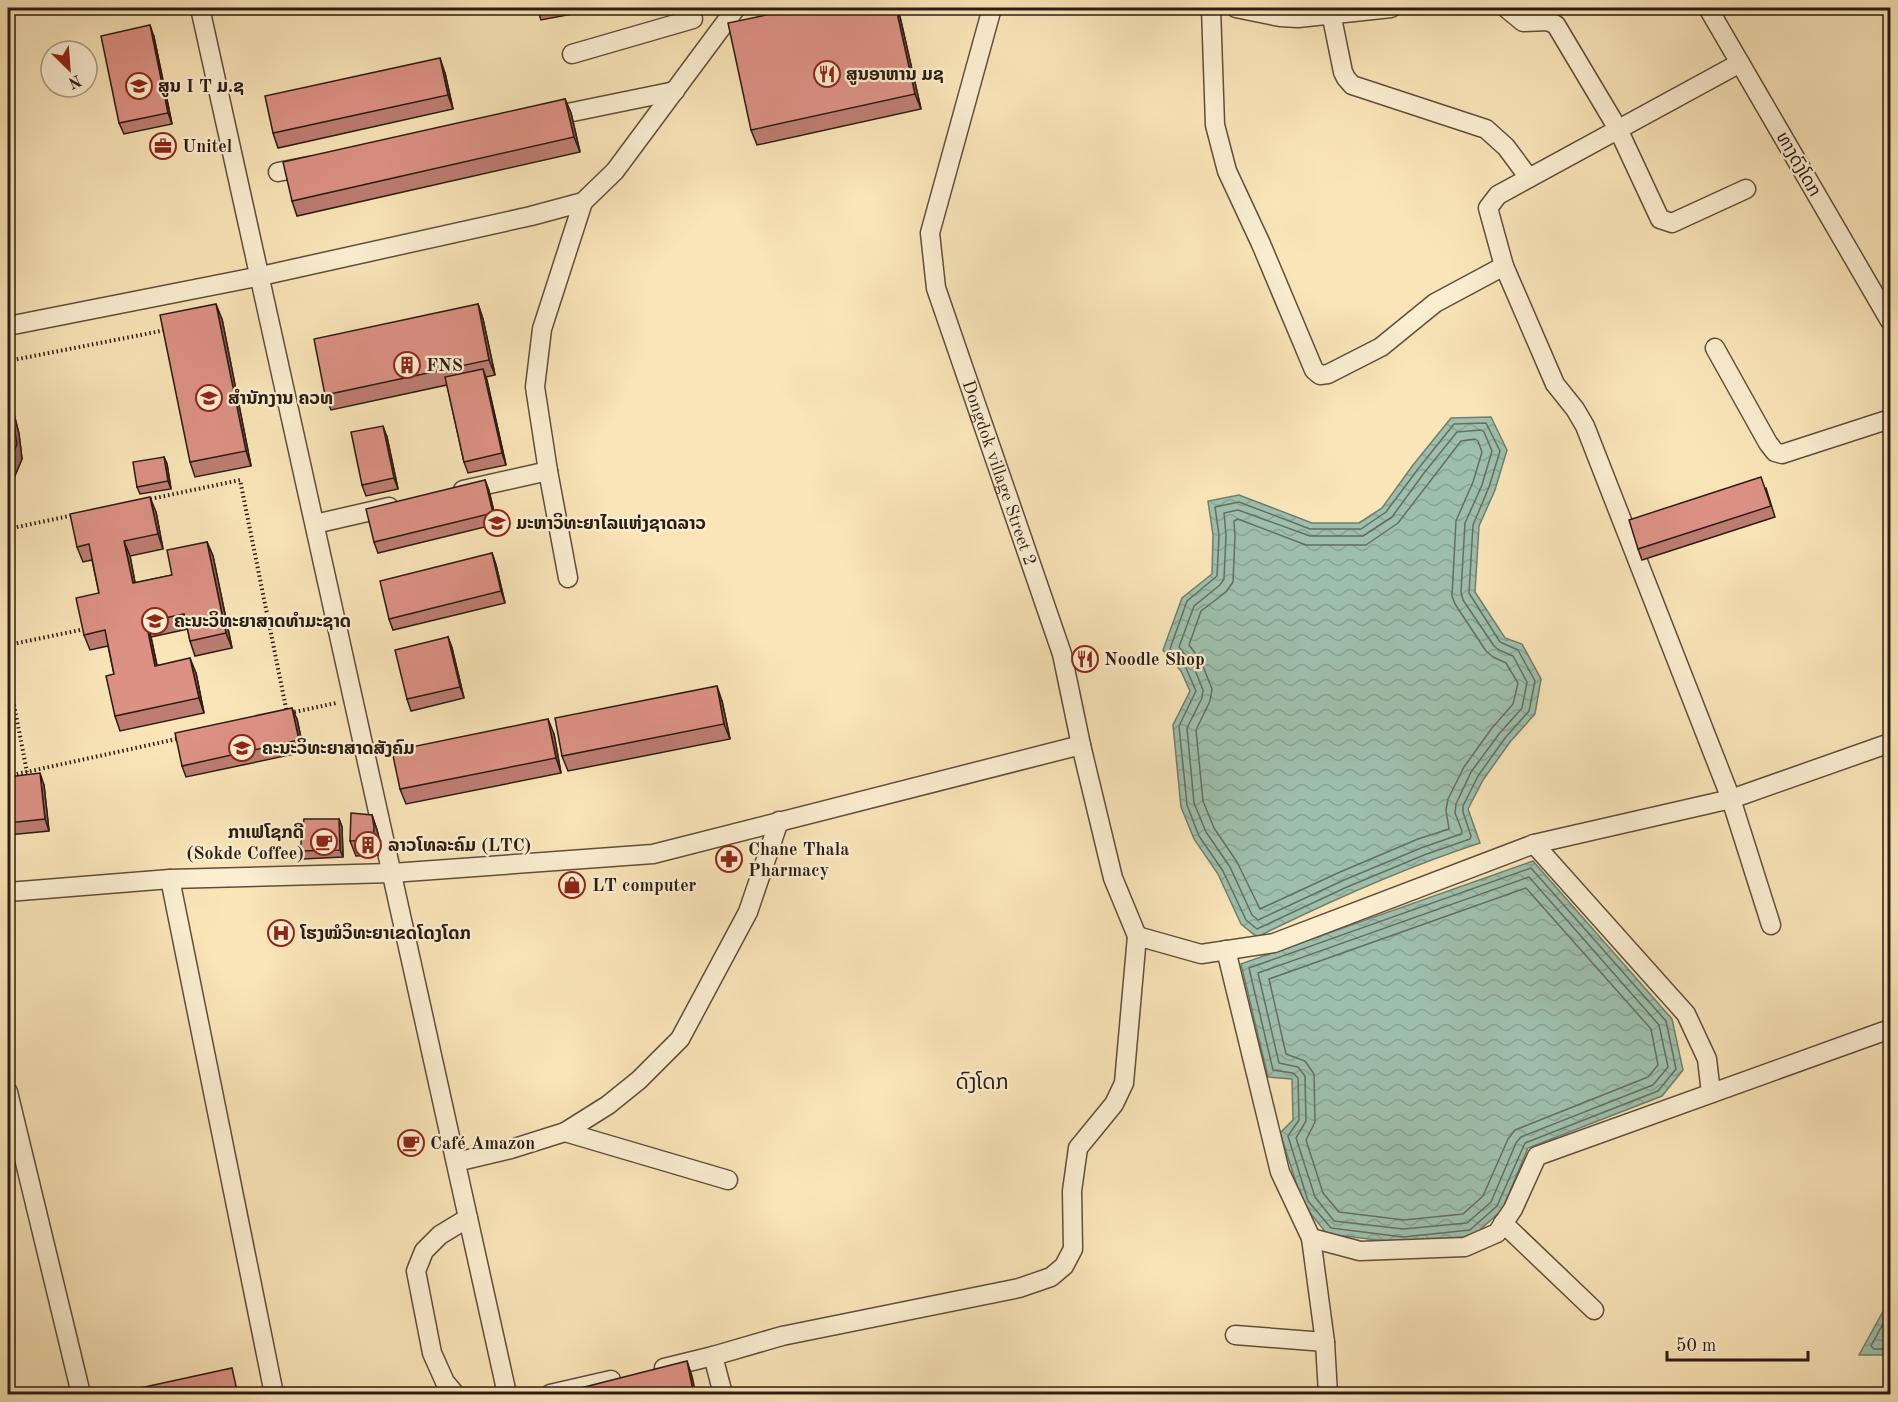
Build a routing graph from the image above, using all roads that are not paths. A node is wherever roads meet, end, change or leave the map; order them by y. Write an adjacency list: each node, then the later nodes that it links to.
1 (200, 8): 23 (street)
2 (736, 8): 11 (street)
3 (992, 8): 34 (street, Dongdok village Street 2)
4 (1211, 8): 22 (street)
5 (1236, 8): 9 (street)
6 (1391, 8): 9 (street)
7 (1506, 8): 16 (street)
8 (1708, 8): 13 (street, ທາງດົງໂດກ)
9 (1332, 11): 19 (street)
10 (692, 13): 11 (street); 12 (street)
11 (712, 40): 14 (street)
12 (573, 54)
13 (1740, 63): 16 (street); 24 (street, ທາງດົງໂດກ)
14 (675, 91): 15 (street); 21 (street)
15 (535, 119)
16 (1618, 129): 19 (street); 20 (street)
17 (325, 162): 18 (street)
18 (278, 172)
19 (1529, 178): 22 (street)
20 (1746, 189)
21 (583, 202): 23 (street); 28 (street)
22 (1504, 266): 35 (street)
23 (261, 276): 25 (street); 31 (street)
24 (1890, 321)
25 (8, 326)
26 (1715, 348): 27 (street)
27 (1890, 419)
28 (548, 471): 29 (street); 32 (street)
29 (443, 495)
30 (408, 503): 31 (street)
31 (315, 524): 38 (street)
32 (568, 578)
33 (1890, 744): 35 (street)
34 (1081, 745): 36 (street); 42 (street, Dongdok village Street 2)
35 (1731, 799): 37 (street); 41 (street)
36 (779, 821): 38 (street); 47 (street)
37 (1534, 844): 43 (street); 46 (street)
38 (392, 873): 39 (street); 48 (street)
39 (170, 879): 40 (street); 60 (street)
40 (8, 892)
41 (1771, 925)
42 (1137, 936): 43 (street); 56 (street)
43 (1226, 950): 52 (street)
44 (1890, 1029): 46 (street)
45 (8, 1092): 59 (street)
46 (1711, 1094): 51 (street)
47 (565, 1132): 48 (street); 49 (street)
48 (456, 1162): 50 (street)
49 (728, 1180)
50 (468, 1218): 61 (street); 62 (street)
51 (1503, 1223): 52 (street); 53 (street)
52 (1311, 1238): 55 (street)
53 (1594, 1310)
54 (1235, 1335): 55 (street)
55 (1324, 1342): 65 (street)
56 (712, 1356): 57 (street); 64 (street)
57 (650, 1371)
58 (628, 1376): 63 (street)
59 (81, 1395)
60 (274, 1395)
61 (455, 1395)
62 (507, 1395)
63 (550, 1395)
64 (723, 1395)
65 (1328, 1395)

